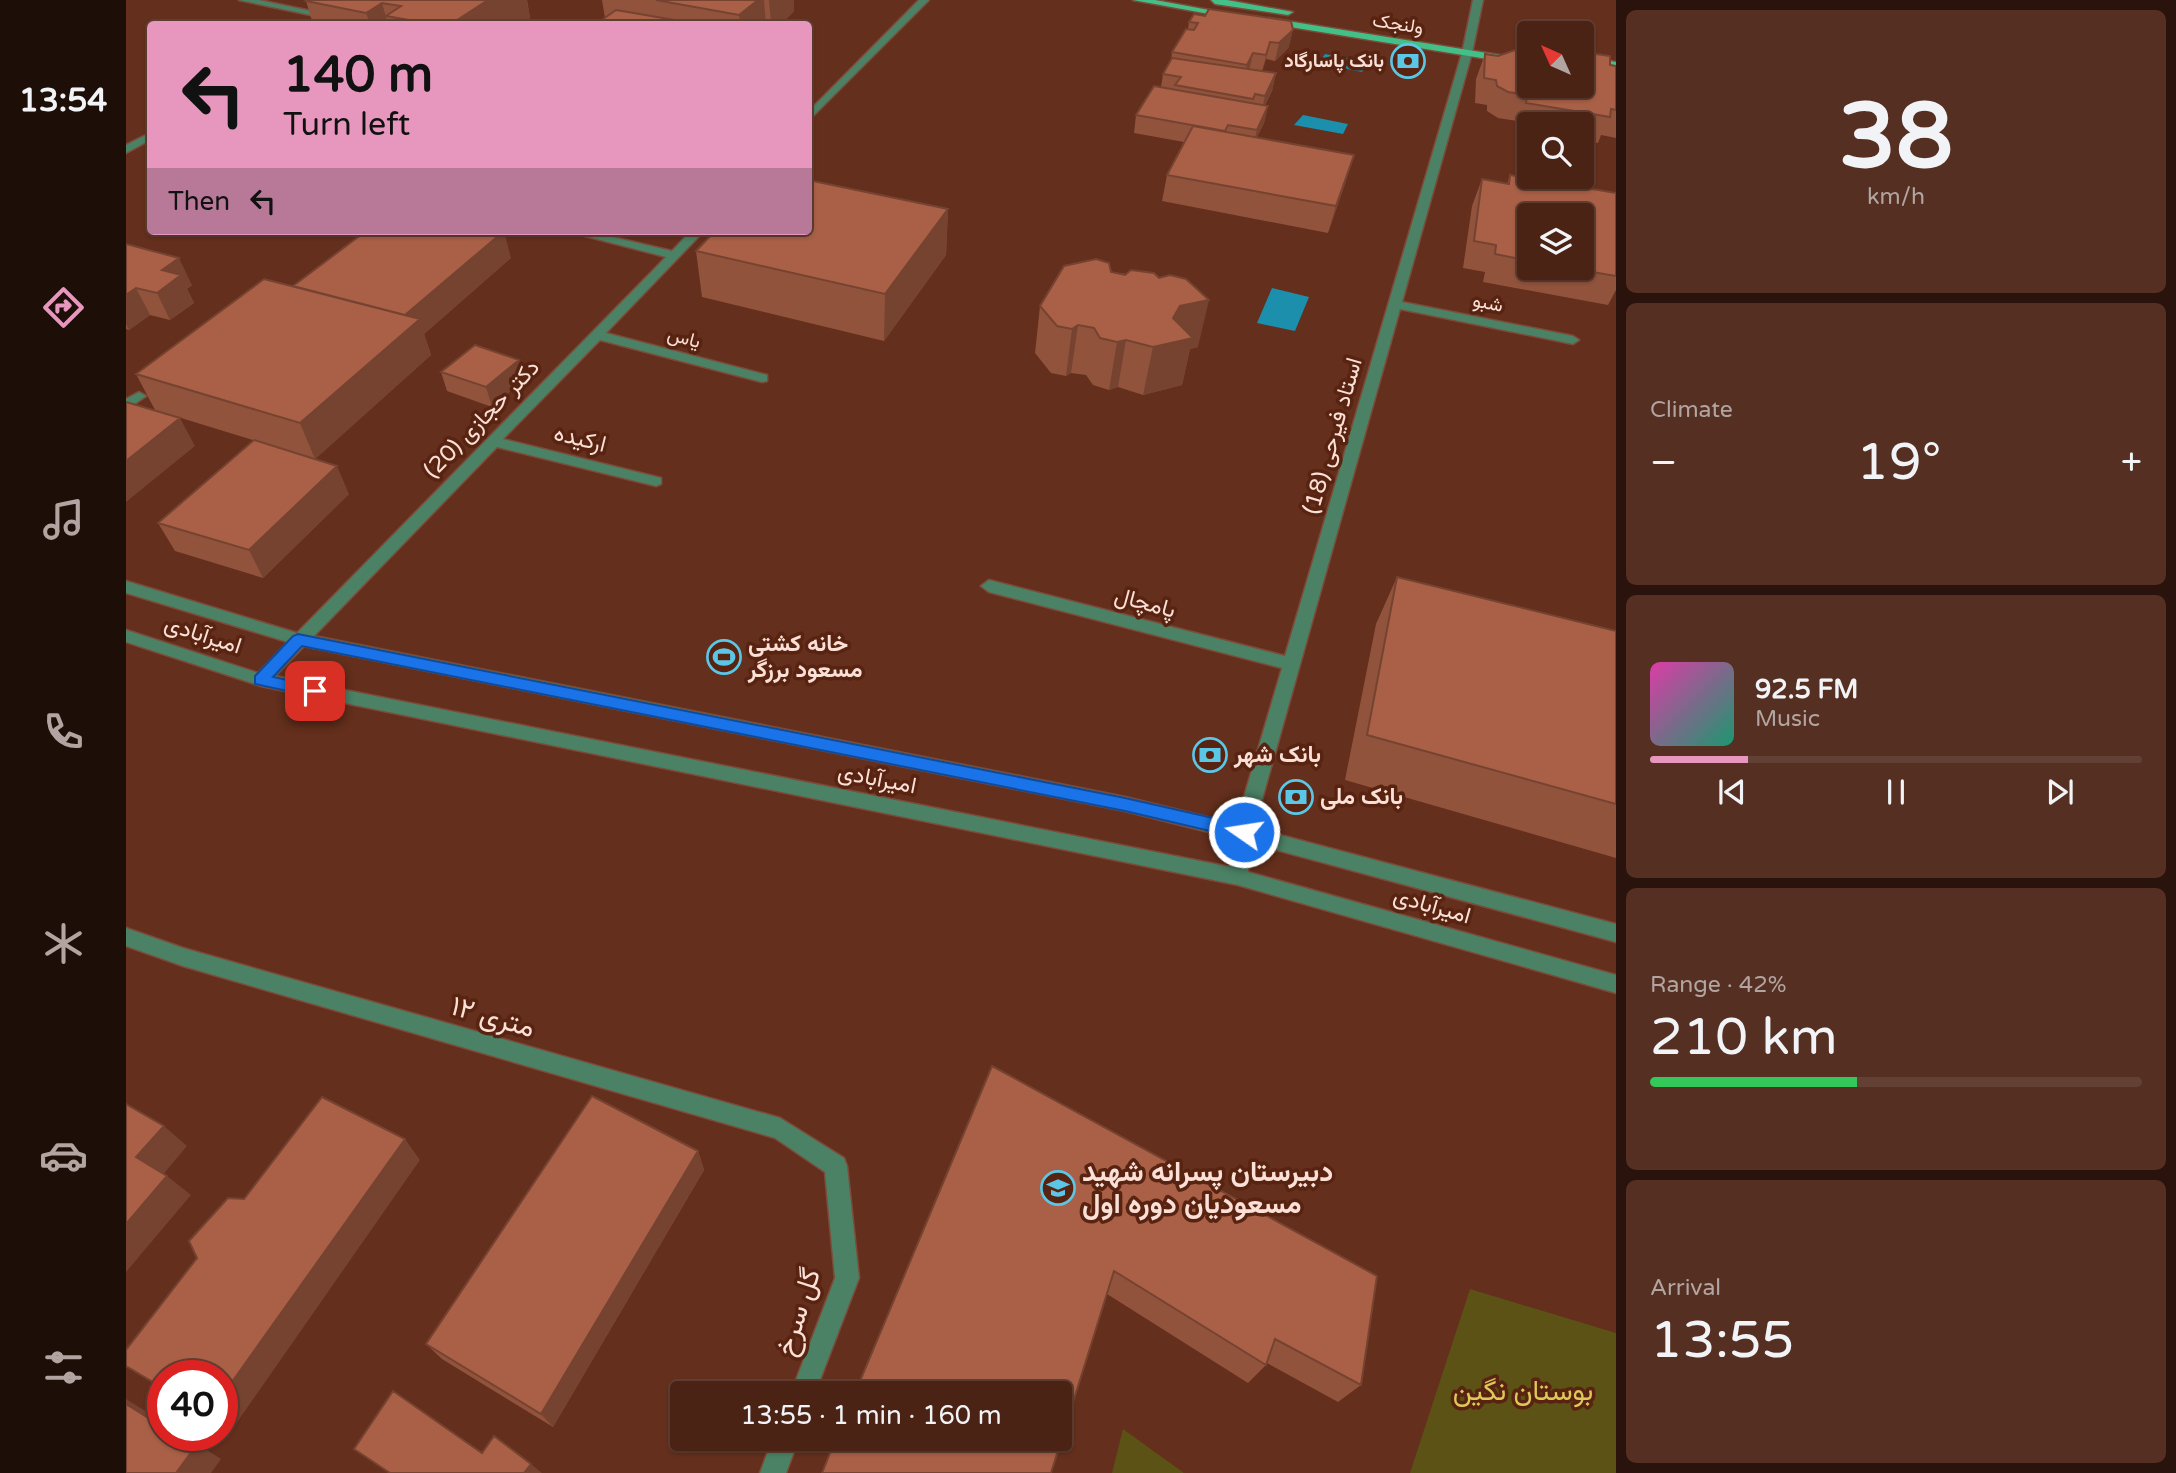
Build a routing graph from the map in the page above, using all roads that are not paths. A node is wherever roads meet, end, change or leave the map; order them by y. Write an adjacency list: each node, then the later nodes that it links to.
1 (244, 0): 6 (street)
2 (924, 0): 16 (street)
3 (1138, 0): 10 (main road, ولنجک)
4 (1209, 0): 7 (main road, ولنجک)
5 (1478, 0): 10 (street, استاد فیرحی (18))
6 (336, 21)
7 (1441, 37)
8 (1454, 39): 10 (main road, ولنجک)
9 (1480, 43): 10 (main road, ولنجک)
10 (1468, 47): 11 (main road, ولنجک); 22 (street, استاد فیرحی (18))
11 (1517, 60)
12 (1594, 61): 13 (main road)
13 (1616, 65)
14 (1594, 73): 15 (main road)
15 (1616, 77)
16 (812, 114)
17 (147, 138): 18 (street)
18 (126, 150)
19 (589, 235): 21 (street)
20 (694, 235): 21 (street, دکتر حجازی (20))
21 (675, 255): 23 (street, دکتر حجازی (20))
22 (1395, 304): 24 (street, شبو); 34 (street, استاد فیرحی (18))
23 (597, 335): 25 (street, یاس); 28 (street, دکتر حجازی (20))
24 (1573, 340)
25 (762, 378)
26 (139, 396): 27 (street)
27 (126, 405)
28 (492, 441): 29 (street, ارکیده); 33 (street, دکتر حجازی (20))
29 (656, 481)
30 (989, 586): 34 (street, پامچال)
31 (126, 587): 33 (street, امیرآبادی)
32 (126, 636): 35 (street, امیرآبادی)
33 (298, 639): 35 (street, دکتر حجازی (20)); 36 (street, امیرآبادی)
34 (1291, 664): 36 (street, استاد فیرحی (18))
35 (261, 680): 37 (street, امیرآبادی)
36 (1244, 832): 37 (street, استاد فیرحی (18)); 38 (street, امیرآبادی)
37 (1238, 877): 40 (street, امیرآبادی)
38 (1616, 933)
39 (126, 937): 41 (street, ۱۲ متری)
40 (1616, 984)
41 (836, 1166): 42 (street, گل سرخ)
42 (808, 1381)
43 (781, 1451): 44 (street)
44 (773, 1473)

